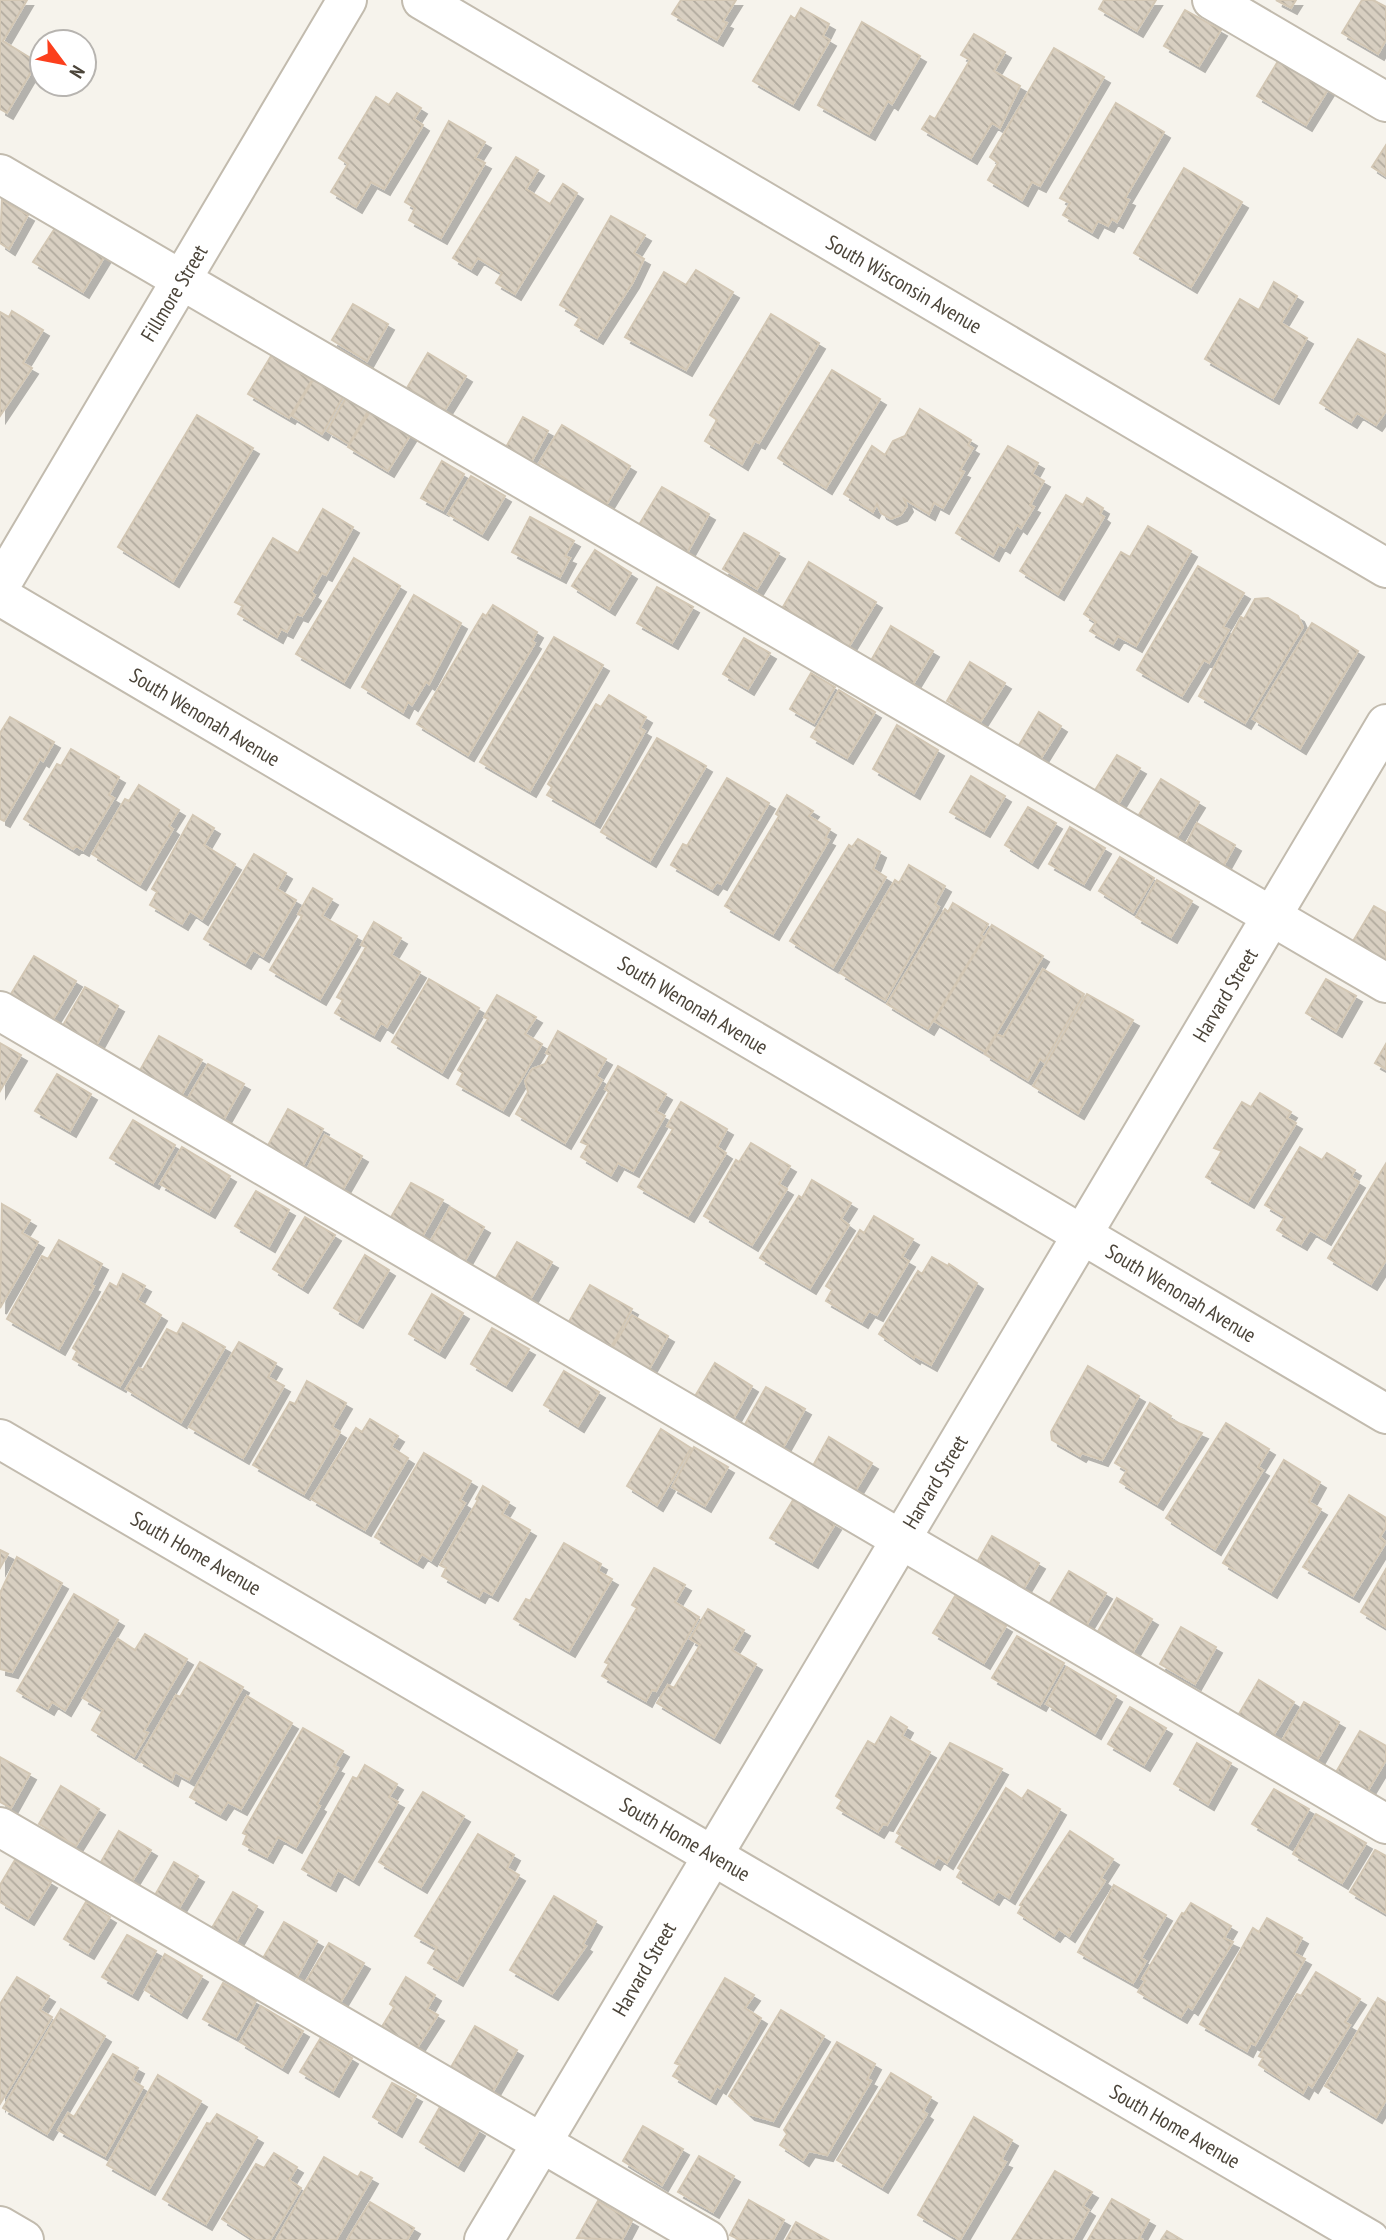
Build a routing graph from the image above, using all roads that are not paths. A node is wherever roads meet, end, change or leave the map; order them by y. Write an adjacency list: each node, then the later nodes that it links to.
1 (347, 0): 6 (street, Fillmore Street)
2 (422, 0): 7 (street, South Wisconsin Avenue)
3 (1212, 0): 4 (street)
4 (1386, 102)
5 (0, 174): 6 (street)
6 (182, 280): 8 (street, Fillmore Street); 11 (street)
7 (1386, 568)
8 (0, 586)
9 (0, 596): 14 (street, South Wenonah Avenue)
10 (1386, 724): 11 (street, Harvard Street)
11 (1272, 916): 12 (street); 14 (street, Harvard Street)
12 (1386, 983)
13 (0, 1011): 17 (street)
14 (1082, 1235): 15 (street, South Wenonah Avenue); 17 (street, Harvard Street)
15 (1386, 1414)
16 (0, 1439): 20 (street, South Home Avenue)
17 (901, 1539): 18 (street); 20 (street, Harvard Street)
18 (1386, 1824)
19 (0, 1827): 21 (street)
20 (713, 1855): 21 (street, Harvard Street); 26 (street, South Home Avenue)
21 (542, 2143): 24 (street, Harvard Street); 25 (street)
22 (0, 2226): 23 (street)
23 (24, 2240)
24 (484, 2240)
25 (708, 2240)
26 (1370, 2240)

